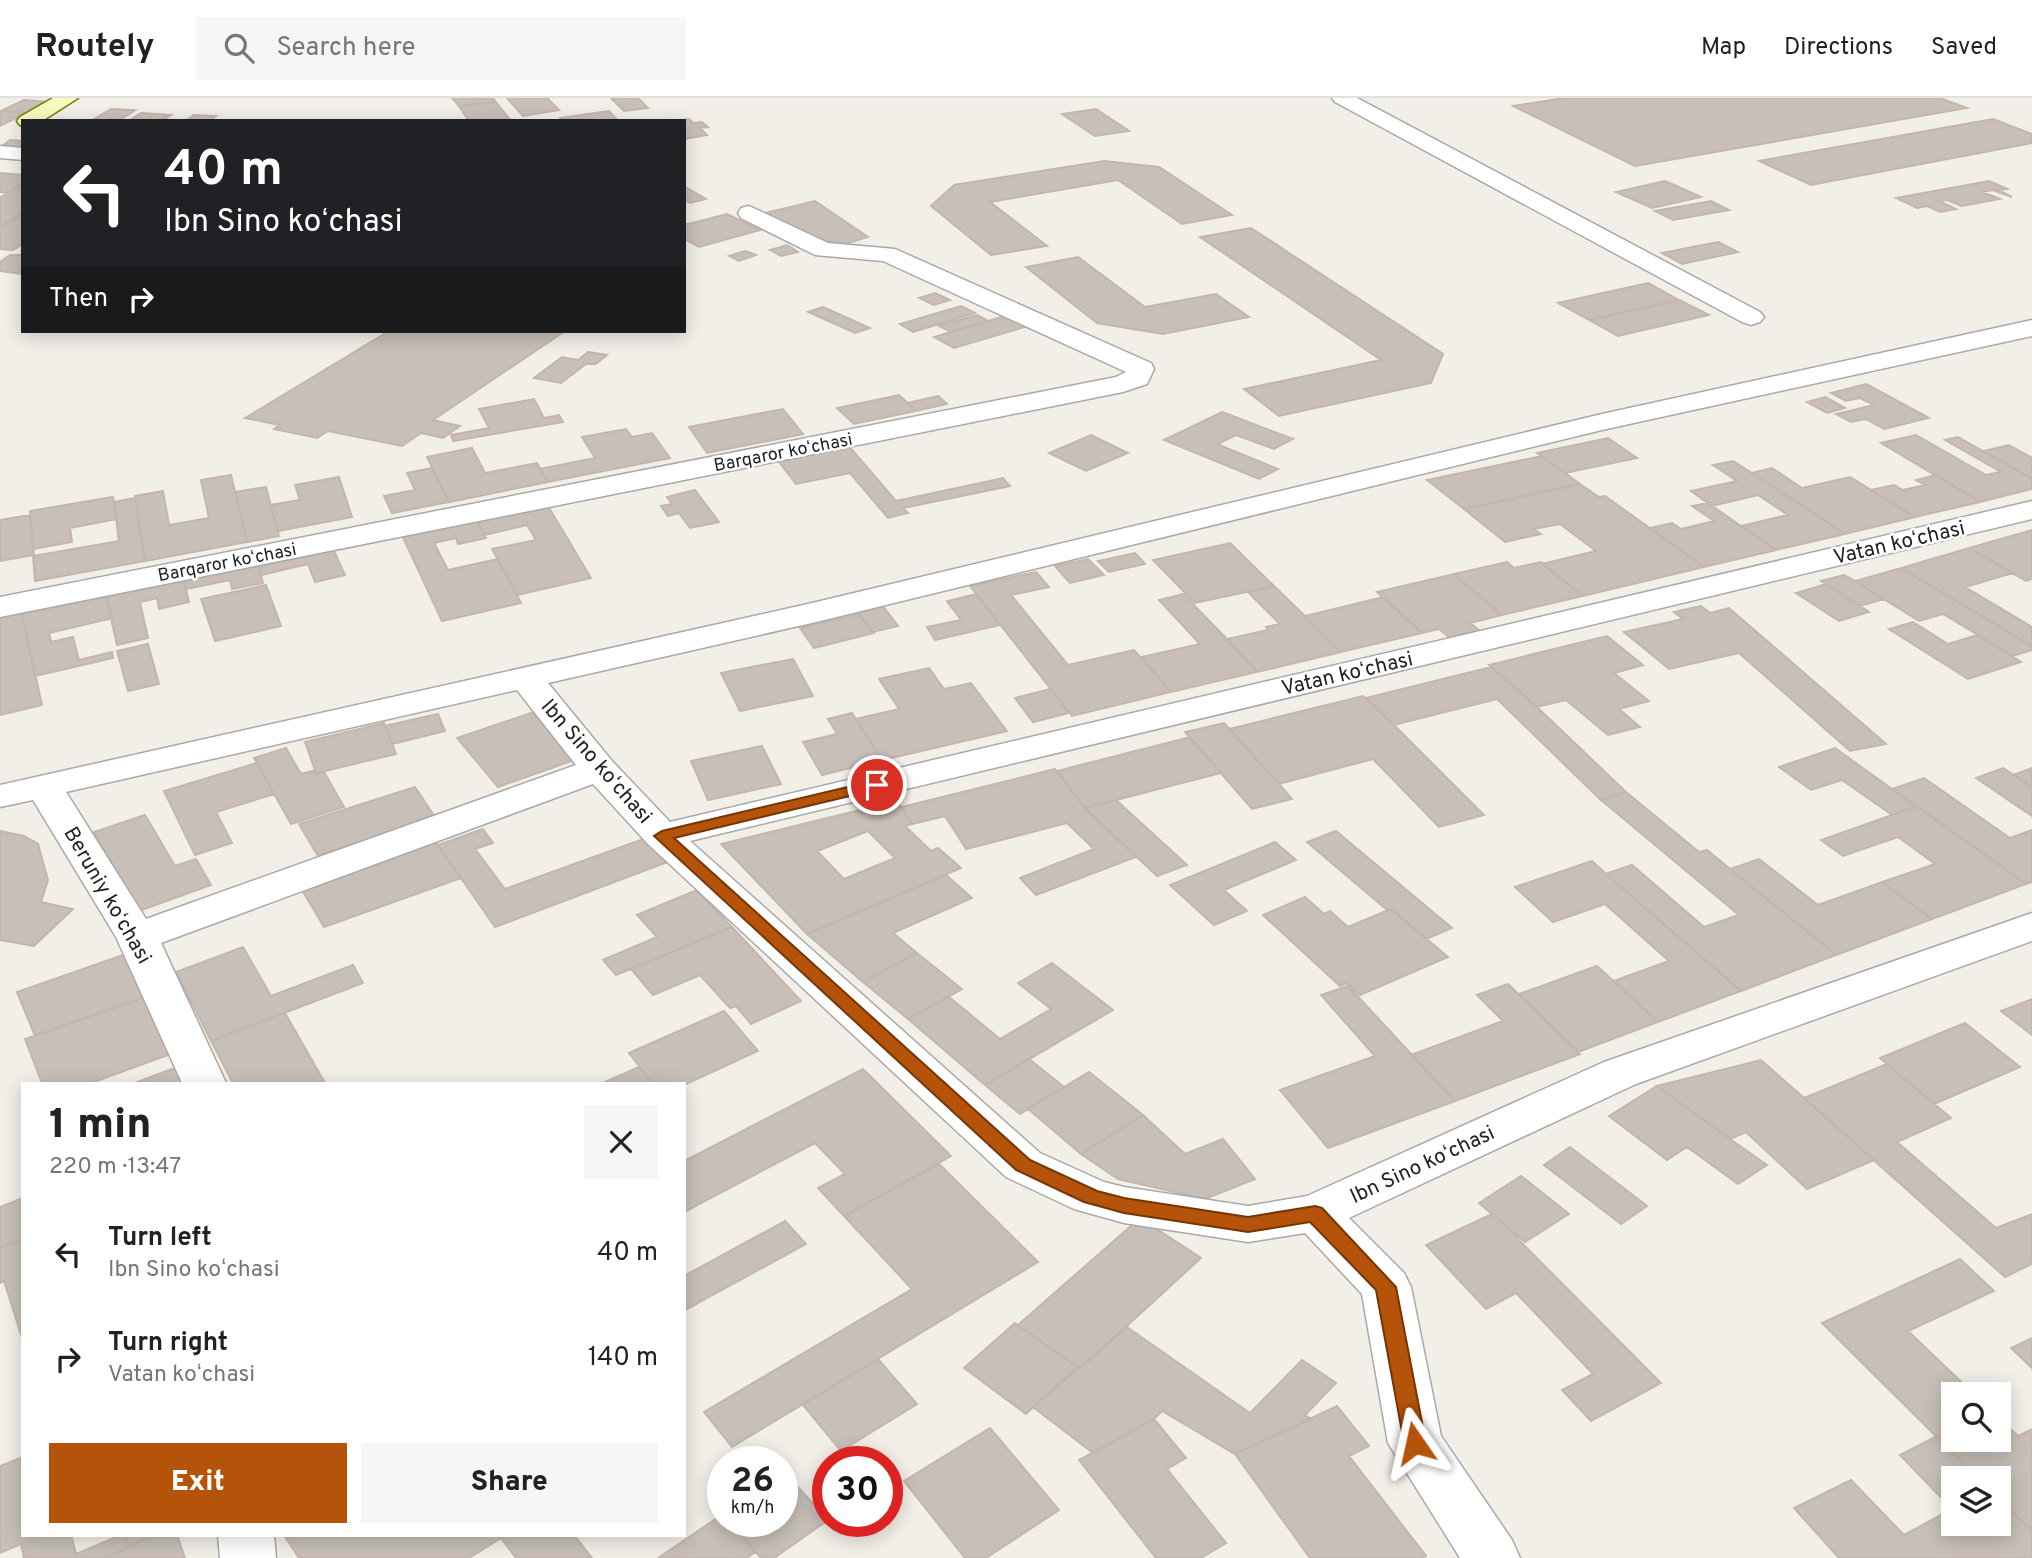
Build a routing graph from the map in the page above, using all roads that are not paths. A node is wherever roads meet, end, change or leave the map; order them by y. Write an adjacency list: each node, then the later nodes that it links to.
1 (68, 98): 3 (street)
2 (1342, 98): 9 (street)
3 (31, 119)
4 (21, 124): 5 (street)
5 (0, 136)
6 (0, 152): 7 (street)
7 (21, 154)
8 (748, 213): 12 (street, Barqaror koʻchasi)
9 (1751, 317)
10 (2032, 328): 13 (street)
11 (2032, 510): 17 (street, Vatan koʻchasi)
12 (0, 607)
13 (526, 678): 14 (street, Ibn Sino koʻchasi); 15 (street)
14 (599, 769): 17 (street, Ibn Sino koʻchasi); 19 (street)
15 (43, 786): 16 (street); 19 (street, Beruniy koʻchasi)
16 (0, 796)
17 (662, 836): 21 (street, Ibn Sino koʻchasi)
18 (2032, 926): 21 (street, Ibn Sino koʻchasi)
19 (137, 937): 20 (street, Beruniy koʻchasi)
20 (204, 1082)
21 (1315, 1213): 24 (street)
22 (246, 1537): 23 (street)
23 (248, 1558)
24 (1492, 1558)

